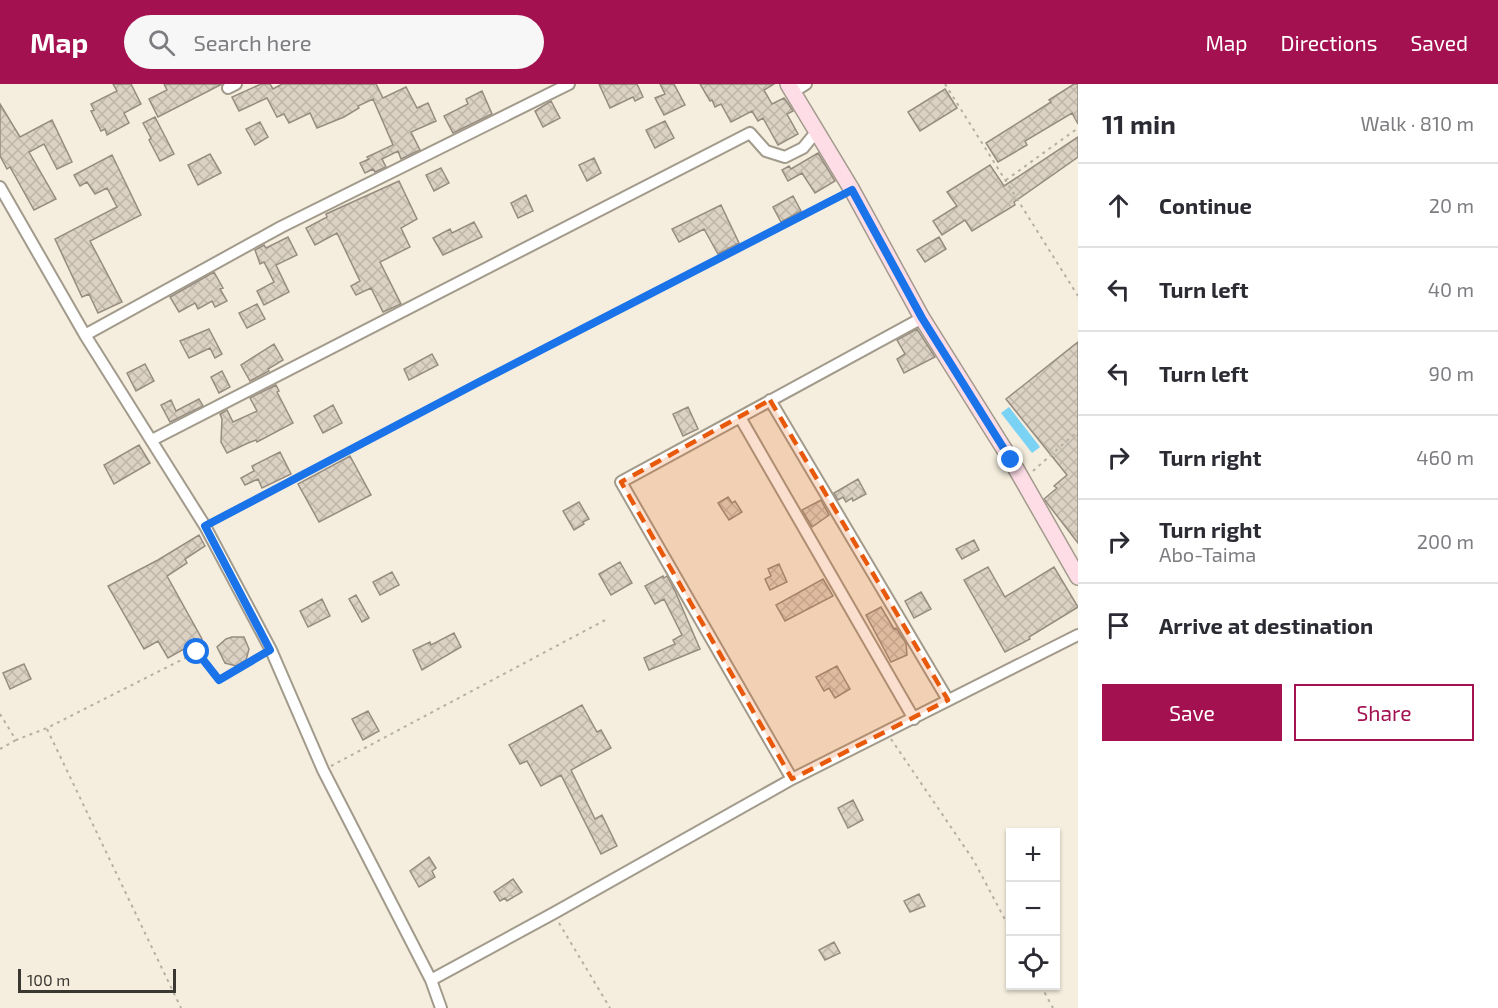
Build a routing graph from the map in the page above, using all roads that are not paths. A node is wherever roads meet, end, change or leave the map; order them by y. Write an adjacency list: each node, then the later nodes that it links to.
1 (569, 84): 6 (street)
2 (796, 87): 3 (street)
3 (817, 131): 5 (street); 9 (street)
4 (0, 187): 6 (street)
5 (922, 318): 7 (street); 10 (street)
6 (85, 335): 9 (street)
7 (770, 400): 8 (street); 12 (street)
8 (741, 418): 13 (street); 14 (street)
9 (152, 440): 15 (street)
10 (1078, 577)
11 (1078, 635): 12 (street)
12 (948, 700): 13 (street)
13 (914, 719): 14 (street)
14 (792, 779): 15 (street)
15 (431, 980): 16 (street)
16 (441, 1008)

